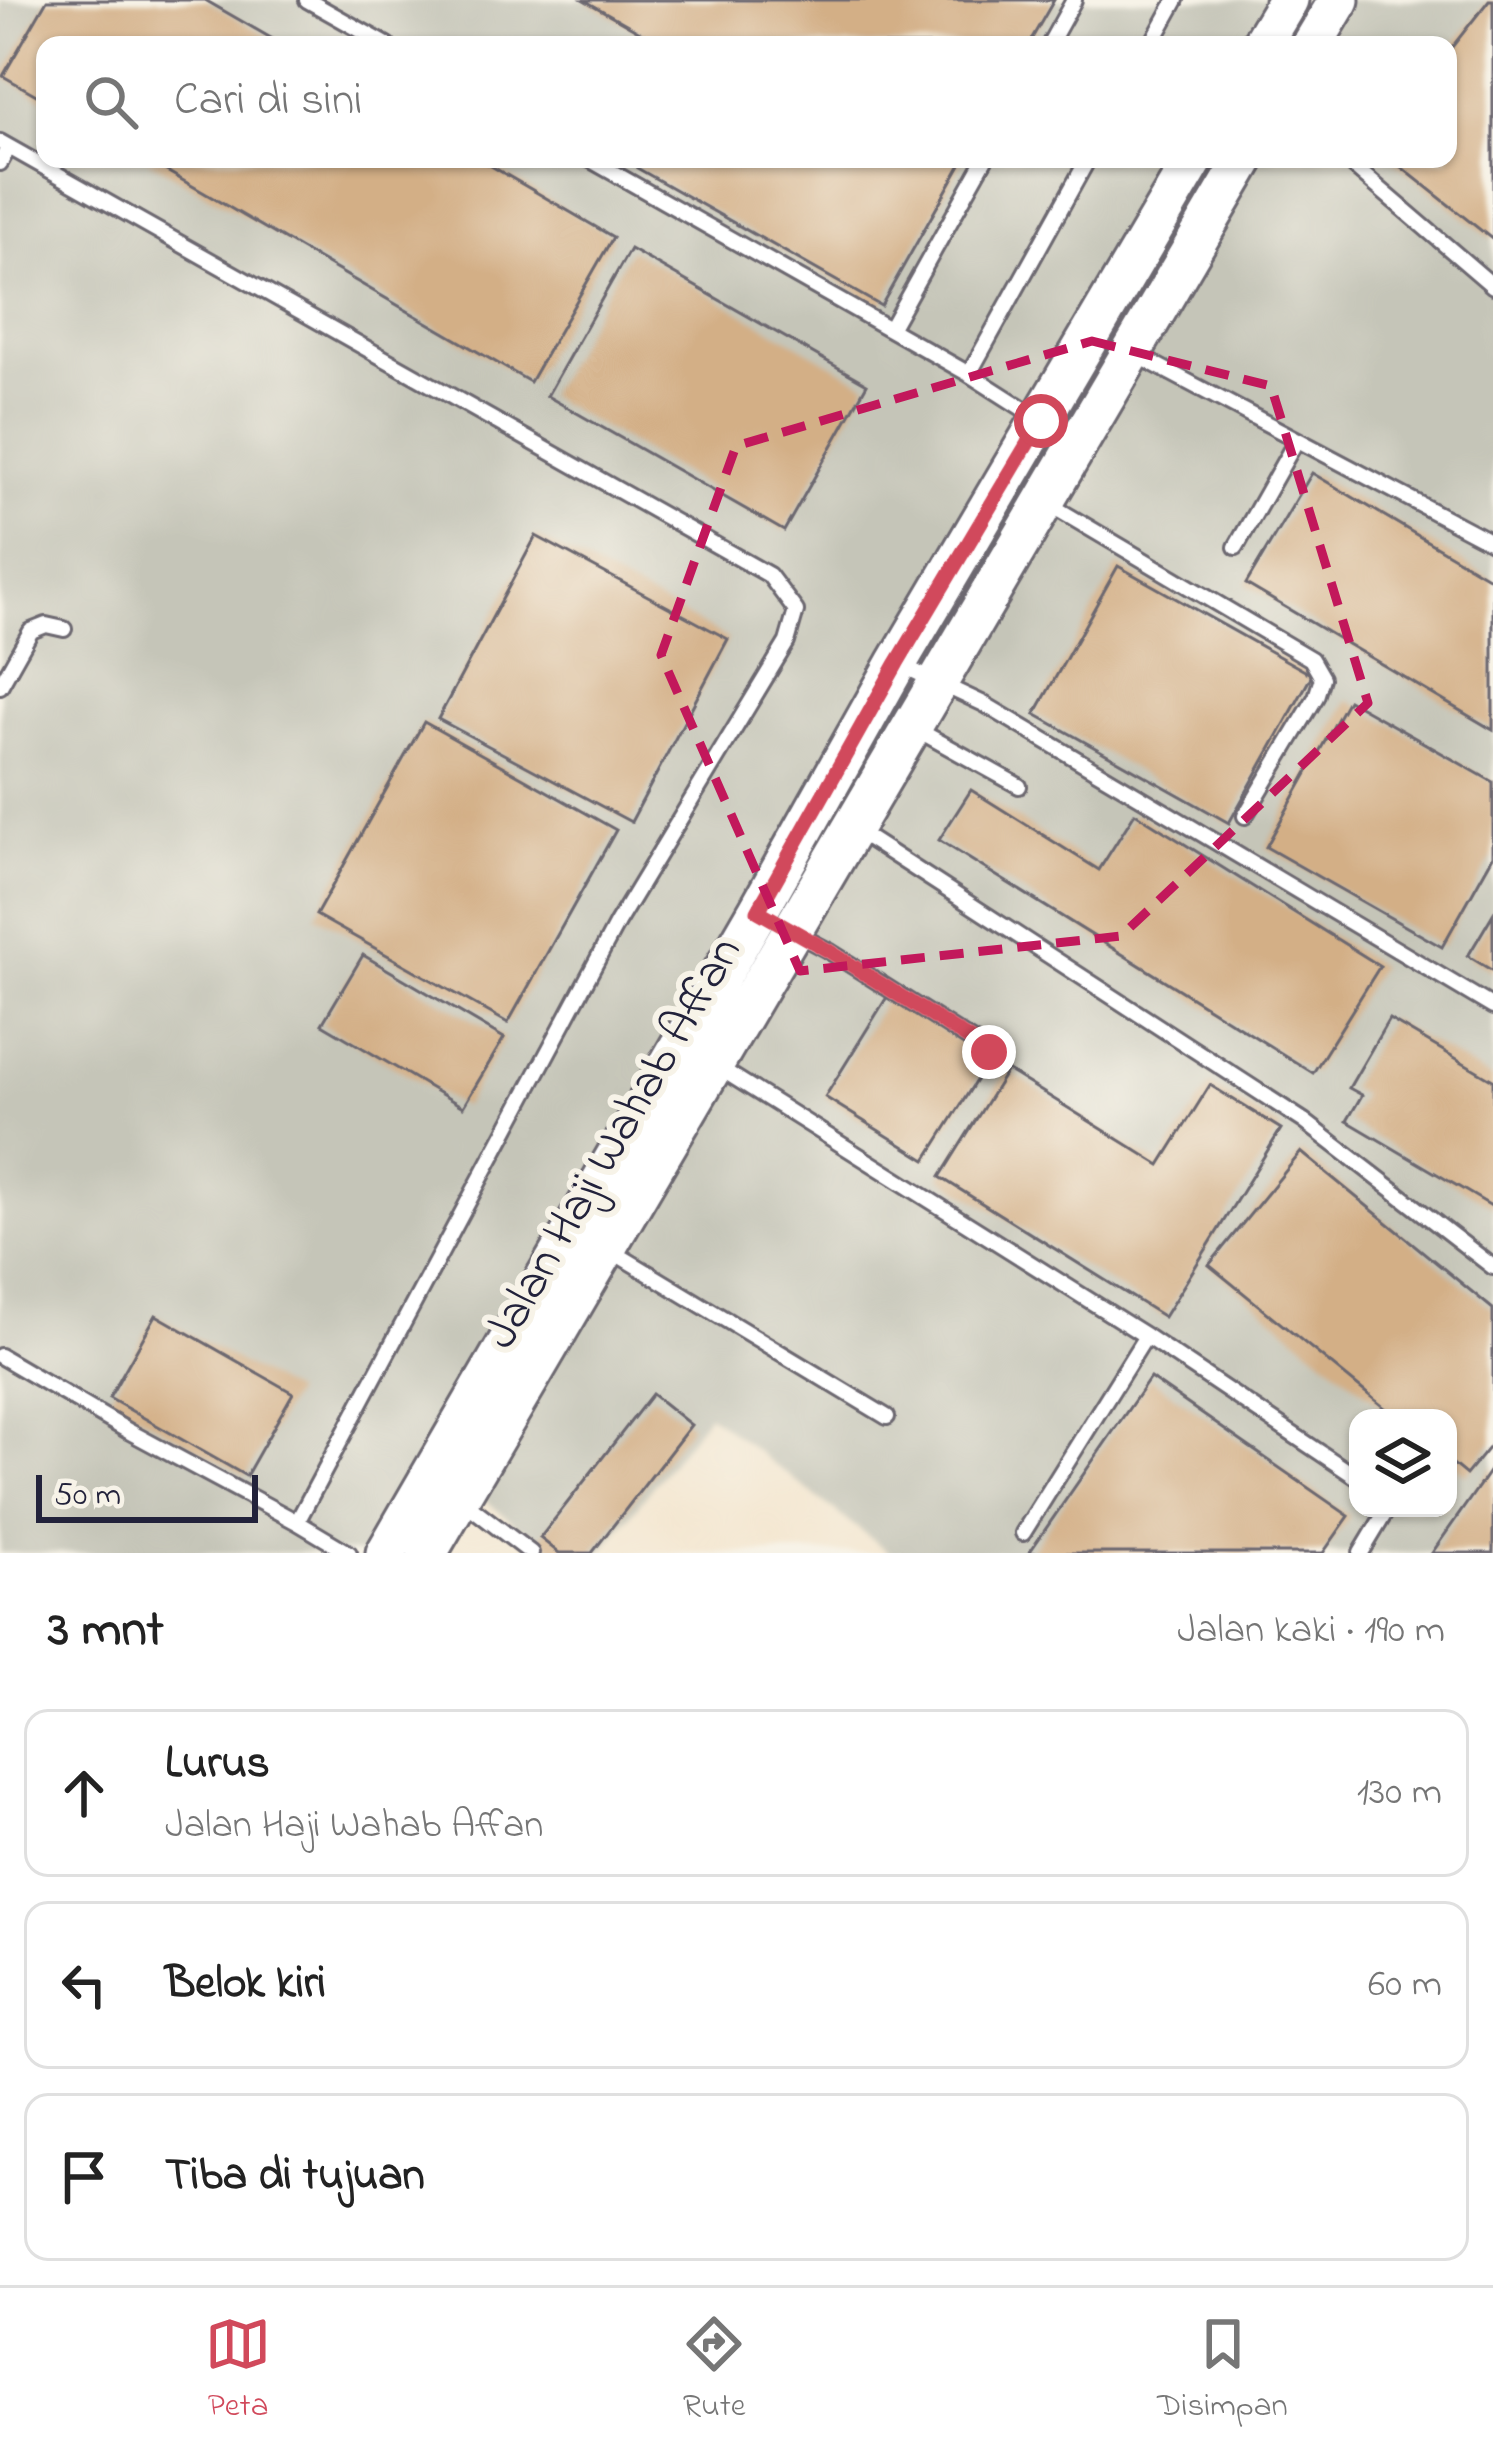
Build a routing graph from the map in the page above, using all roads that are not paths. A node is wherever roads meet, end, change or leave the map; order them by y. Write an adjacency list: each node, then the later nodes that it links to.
1 (307, 0): 5 (lane)
2 (1075, 0): 6 (lane)
3 (1176, 0): 7 (lane)
4 (1339, 0): 8 (street)
5 (371, 36)
6 (1054, 36)
7 (1156, 36)
8 (1317, 36)
9 (5, 145): 10 (lane); 11 (lane)
10 (36, 162)
11 (0, 163)
12 (46, 168): 50 (lane)
13 (605, 168): 20 (lane)
14 (980, 168): 20 (lane)
15 (1083, 168): 22 (lane)
16 (1189, 168): 23 (street, Jalan Haji Wahab Affan)
17 (1240, 168): 21 (street, Jalan Haji Wahab Affan)
18 (1355, 168): 19 (lane)
19 (1493, 286)
20 (890, 328): 22 (lane)
21 (1132, 352): 24 (lane); 25 (street, Jalan Haji Wahab Affan)
22 (969, 374): 23 (lane)
23 (1041, 421): 25 (lane); 30 (street, Jalan Haji Wahab Affan)
24 (1296, 441): 27 (lane); 28 (lane)
25 (1078, 444): 26 (street, Jalan Haji Wahab Affan)
26 (1045, 501): 31 (street, Jalan Haji Wahab Affan); 35 (lane)
27 (1493, 544)
28 (1236, 547)
29 (64, 629): 32 (lane)
30 (897, 663): 31 (lane); 37 (street, Jalan Haji Wahab Affan)
31 (939, 681): 33 (street, Jalan Haji Wahab Affan); 39 (lane)
32 (0, 686)
33 (912, 727): 34 (lane); 36 (street, Jalan Haji Wahab Affan)
34 (1019, 786)
35 (1245, 816)
36 (852, 828): 38 (street, Jalan Haji Wahab Affan); 43 (lane)
37 (758, 911): 38 (lane); 53 (street, Jalan Haji Wahab Affan)
38 (792, 932): 40 (lane); 41 (street, Jalan Haji Wahab Affan)
39 (1493, 1007)
40 (989, 1052)
41 (714, 1064): 42 (street, Jalan Haji Wahab Affan); 44 (lane)
42 (606, 1247): 46 (lane); 48 (street, Jalan Haji Wahab Affan)
43 (1493, 1267)
44 (1146, 1336): 47 (lane); 51 (lane)
45 (0, 1356): 50 (lane)
46 (887, 1417)
47 (1349, 1472)
48 (459, 1498): 54 (street, Jalan Haji Wahab Affan); 55 (lane)
49 (1383, 1517): 56 (lane)
50 (298, 1522): 52 (lane)
51 (1023, 1533)
52 (349, 1553)
53 (386, 1553)
54 (427, 1553)
55 (531, 1553)
56 (1361, 1553)

